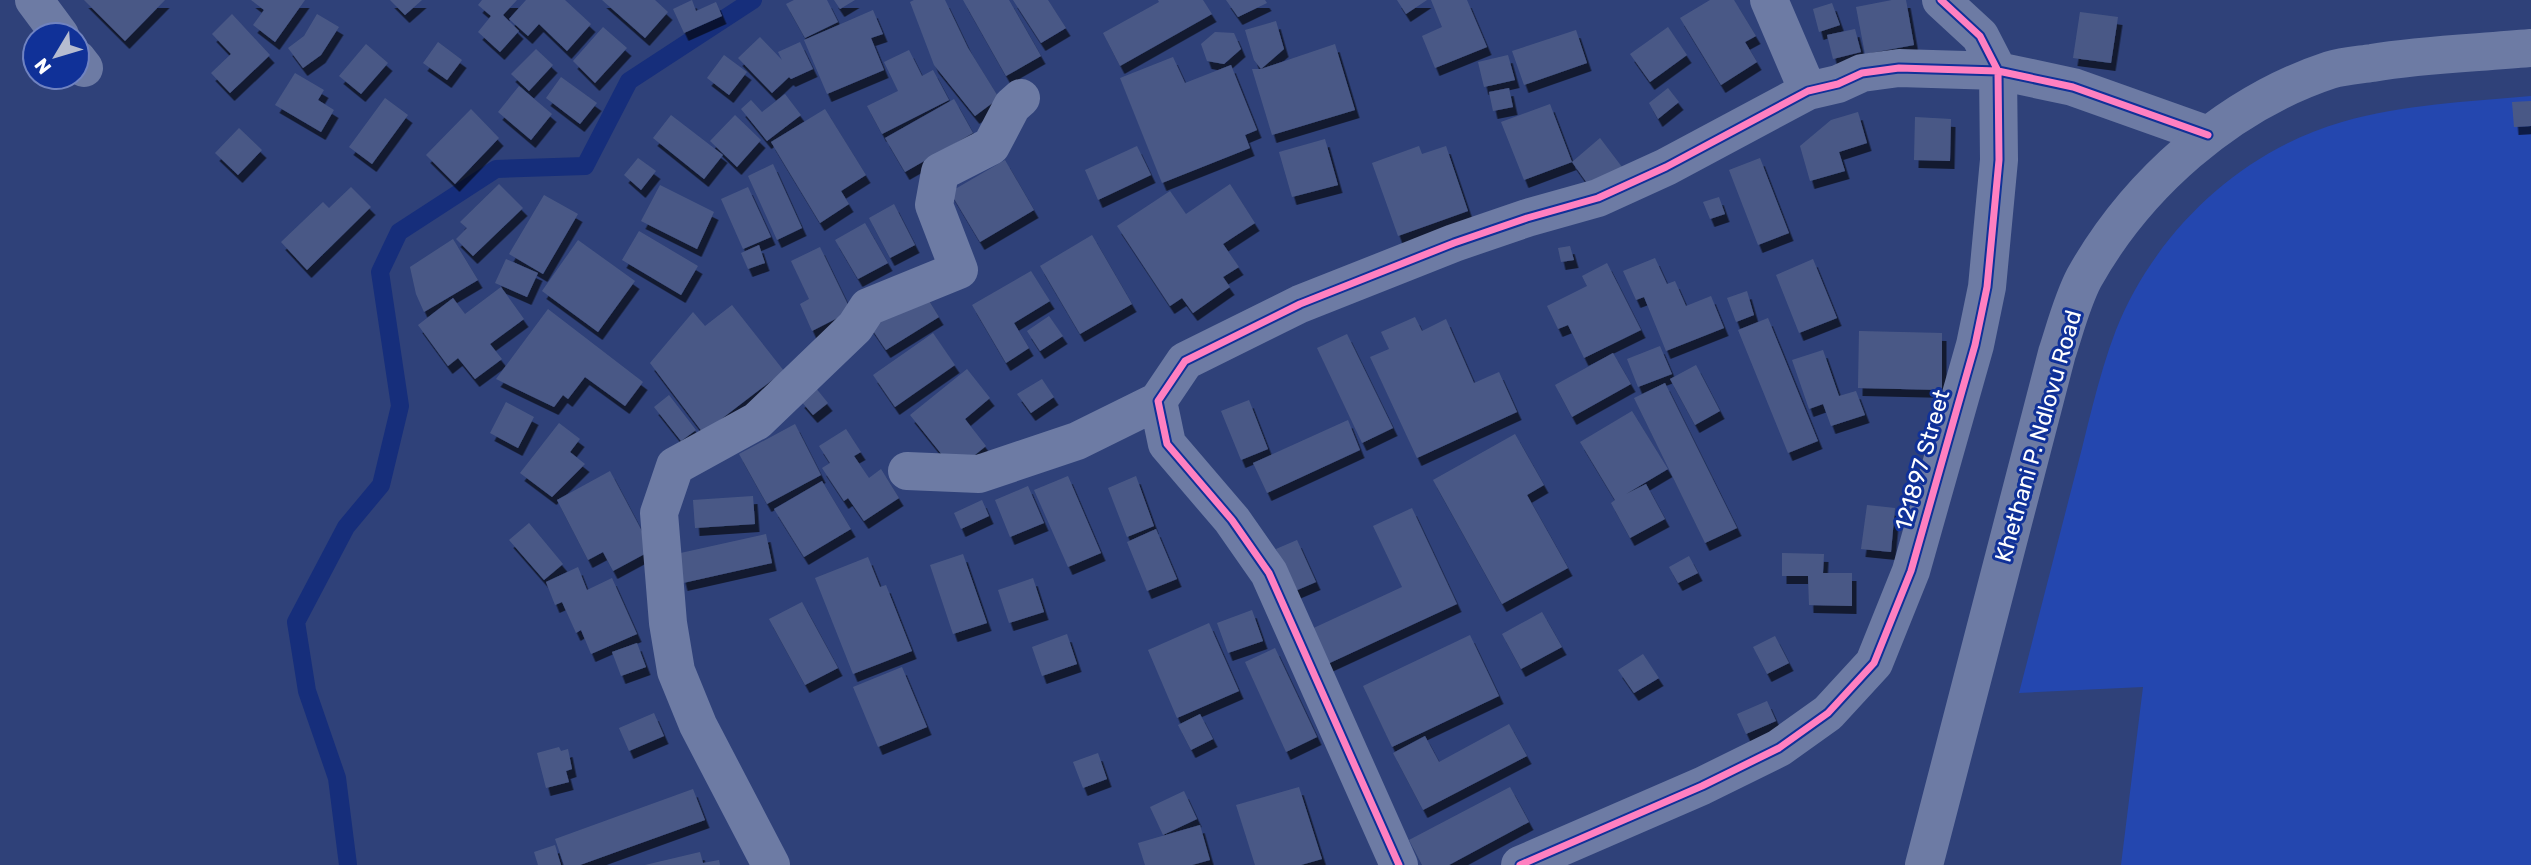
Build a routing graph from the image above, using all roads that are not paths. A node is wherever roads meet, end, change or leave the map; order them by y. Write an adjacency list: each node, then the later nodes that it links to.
1 (34, 0): 4 (street)
2 (1769, 0): 7 (street)
3 (1941, 0): 6 (street)
4 (50, 21)
5 (2531, 48): 9 (street, Khethani P. Ndlovu Road)
6 (1998, 71): 7 (street); 9 (street); 14 (street, 121897 Street)
7 (1808, 91): 10 (street)
8 (1021, 98): 12 (street)
9 (2208, 135): 15 (street, Khethani P. Ndlovu Road)
10 (1158, 401): 11 (street); 13 (street)
11 (906, 471)
12 (771, 865)
13 (1399, 865)
14 (1520, 865)
15 (1924, 865)

